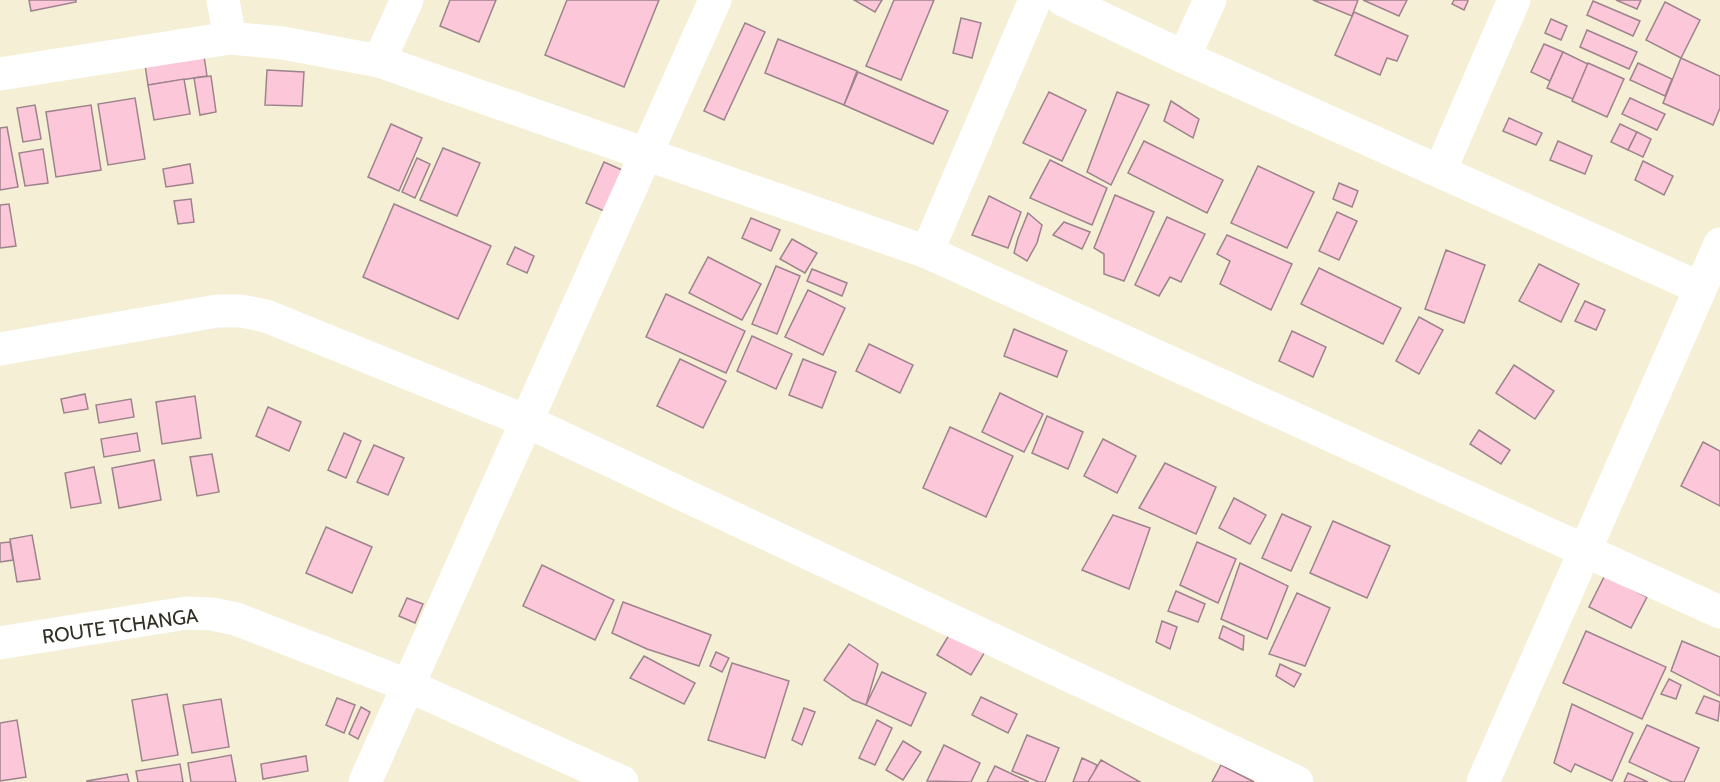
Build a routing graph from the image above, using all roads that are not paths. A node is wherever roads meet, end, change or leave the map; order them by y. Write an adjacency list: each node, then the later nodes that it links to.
1 (223, 0): 8 (street)
2 (407, 0): 10 (street)
3 (715, 0): 12 (street)
4 (1035, 0): 15 (street)
5 (1063, 0): 9 (street)
6 (1210, 0): 9 (street)
7 (1514, 0): 13 (street)
8 (230, 38): 10 (street); 11 (street)
9 (1184, 57): 13 (street)
10 (379, 61): 12 (street)
11 (0, 74)
12 (647, 154): 15 (street); 18 (street)
13 (1440, 171): 16 (street)
14 (1720, 244): 16 (street)
15 (927, 252): 19 (street)
16 (1700, 288): 19 (street)
17 (0, 349): 18 (street)
18 (526, 422): 22 (street); 25 (street)
19 (1585, 550): 20 (street); 26 (street)
20 (1720, 612)
21 (0, 643): 22 (street, ROUTE TCHANGA)
22 (407, 685): 23 (street); 24 (street, ROUTE TCHANGA)
23 (365, 782)
24 (622, 782)
25 (1297, 782)
26 (1483, 782)

